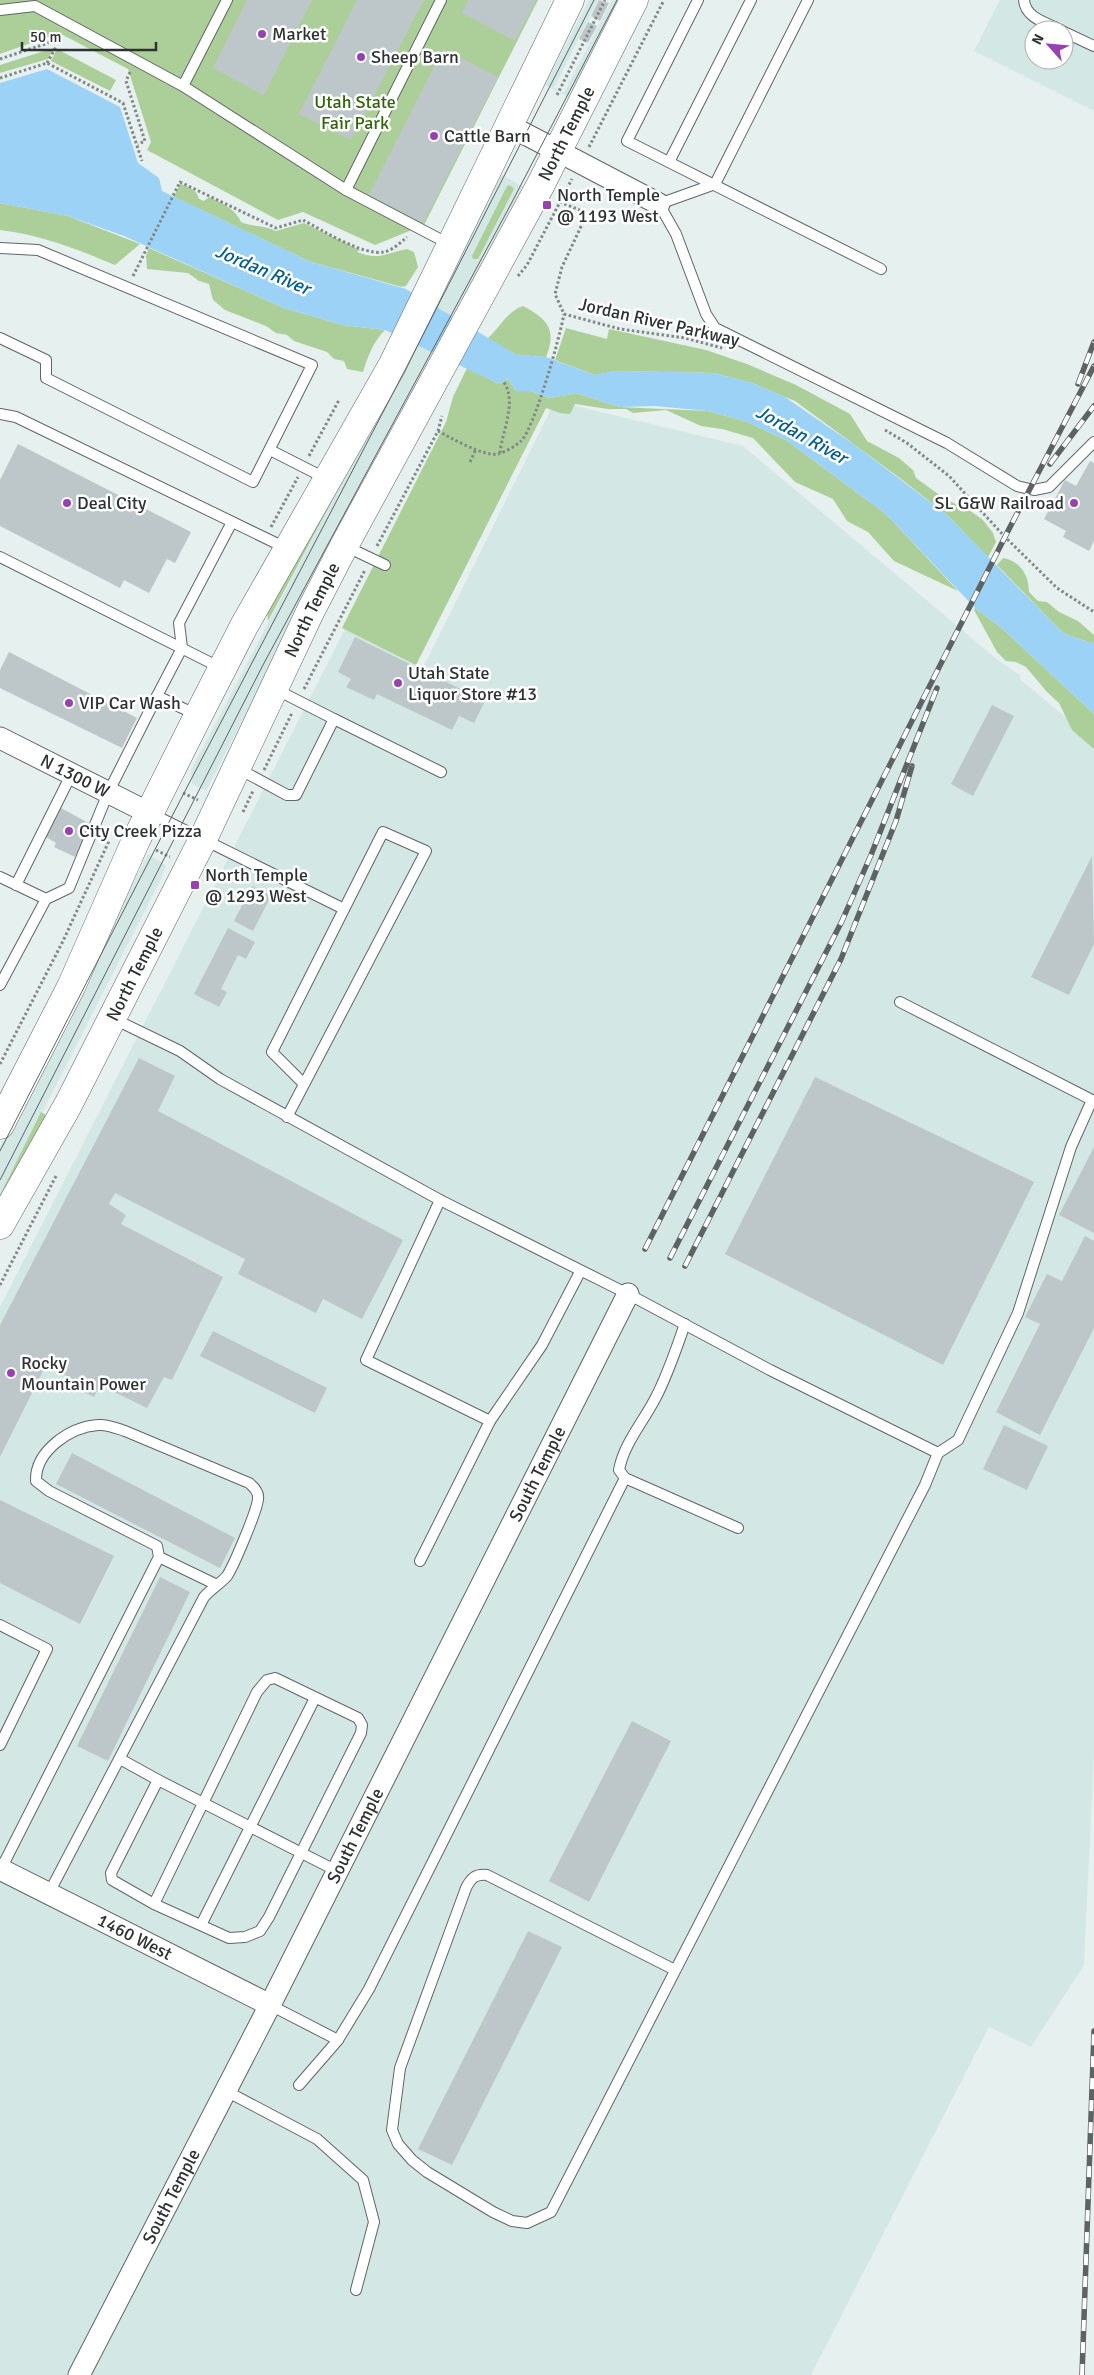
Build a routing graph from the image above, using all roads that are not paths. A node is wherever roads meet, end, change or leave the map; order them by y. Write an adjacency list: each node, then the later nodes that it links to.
1 (227, 0): 13 (lane)
2 (441, 0): 18 (lane)
3 (570, 0): 14 (main road)
4 (634, 0): 15 (main road, North Temple)
5 (698, 0): 16 (lane)
6 (751, 0): 16 (lane)
7 (808, 0): 17 (lane)
8 (1024, 0): 10 (lane)
9 (0, 10): 13 (lane)
10 (1040, 20)
11 (1074, 37): 12 (lane)
12 (1094, 46)
13 (183, 86): 18 (lane)
14 (508, 125): 15 (street); 20 (main road)
15 (557, 152): 19 (street); 29 (main road, North Temple)
16 (669, 162): 17 (lane)
17 (714, 184): 19 (lane); 22 (lane)
18 (346, 190): 20 (lane)
19 (659, 204): 25 (lane)
20 (452, 245): 27 (main road)
21 (0, 248): 26 (lane)
22 (881, 269)
23 (0, 338): 26 (lane)
24 (0, 414): 28 (lane)
25 (1094, 442)
26 (270, 450): 27 (lane)
27 (328, 479): 30 (main road)
28 (232, 522): 30 (lane); 33 (lane)
29 (344, 546): 32 (lane); 35 (main road, North Temple)
30 (288, 549): 34 (main road)
31 (0, 558): 33 (lane)
32 (385, 565)
33 (182, 648): 34 (lane); 36 (lane)
34 (222, 668): 37 (main road)
35 (274, 689): 38 (lane); 41 (main road, North Temple)
36 (157, 696): 37 (lane); 43 (lane)
37 (198, 716): 44 (main road)
38 (334, 719): 40 (lane); 41 (lane)
39 (0, 738): 42 (street, N 1300 W)
40 (441, 772)
41 (247, 774): 45 (main road, North Temple)
42 (72, 776): 43 (street, N 1300 W); 47 (lane)
43 (108, 793): 44 (street, N 1300 W); 48 (lane)
44 (149, 813): 45 (lane); 56 (main road)
45 (202, 839): 49 (lane); 52 (main road, North Temple)
46 (0, 877): 47 (lane)
47 (16, 885): 48 (lane)
48 (46, 900): 50 (lane)
49 (344, 909): 53 (lane); 53 (lane)
50 (0, 985)
51 (900, 1002): 54 (lane)
52 (111, 1018): 55 (lane); 58 (main road, North Temple)
53 (304, 1084): 55 (lane)
54 (1093, 1100): 63 (lane)
55 (287, 1117): 57 (lane)
56 (0, 1125)
57 (440, 1200): 59 (lane); 62 (lane)
58 (0, 1225)
59 (580, 1272): 60 (lane); 62 (lane)
60 (628, 1294): 61 (lane); 78 (street, South Temple)
61 (685, 1324): 63 (lane); 64 (lane)
62 (490, 1421): 67 (lane)
63 (938, 1453): 82 (lane)
64 (625, 1478): 65 (lane); 84 (lane)
65 (738, 1528)
66 (159, 1557): 68 (lane); 68 (lane); 77 (lane)
67 (420, 1561)
68 (215, 1584): 72 (lane)
69 (0, 1625): 71 (lane)
70 (315, 1698): 74 (lane); 75 (lane); 76 (lane)
71 (0, 1744)
72 (120, 1759): 73 (lane); 79 (lane)
73 (158, 1780): 74 (lane); 80 (lane)
74 (203, 1803): 75 (lane); 80 (lane)
75 (251, 1827): 76 (lane); 81 (lane)
76 (300, 1852): 78 (lane); 81 (lane)
77 (0, 1869): 79 (street, 1460 West)
78 (337, 1871): 83 (street, South Temple)
79 (49, 1894): 83 (street, 1460 West)
80 (154, 1904): 81 (lane)
81 (201, 1925)
82 (675, 1970): 82 (lane)
83 (270, 2005): 84 (lane); 86 (street, South Temple)
84 (338, 2040): 85 (lane)
85 (299, 2084)
86 (226, 2091): 87 (lane); 88 (street, South Temple)
87 (356, 2290)
88 (79, 2375)

